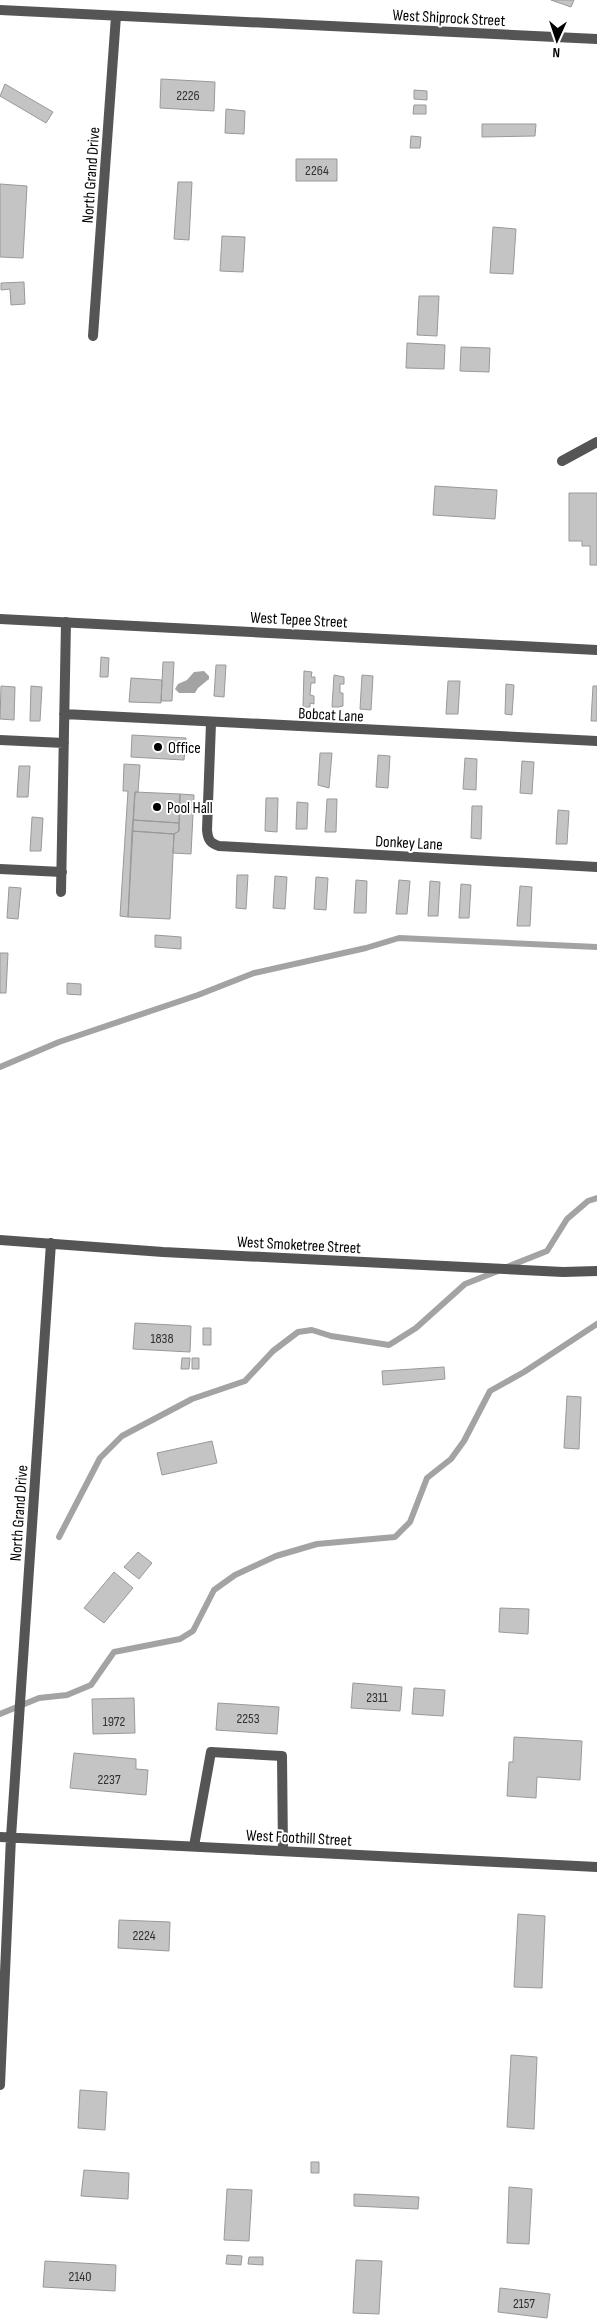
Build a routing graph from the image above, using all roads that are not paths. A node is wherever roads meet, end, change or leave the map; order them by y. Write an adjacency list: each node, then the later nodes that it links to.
1 (0, 10): 2 (street, West Shiprock Street)
2 (116, 16): 3 (street, West Shiprock Street); 4 (street, North Grand Drive)
3 (597, 39)
4 (93, 336)
5 (597, 442): 6 (street)
6 (562, 461)
7 (0, 619): 8 (street, West Tepee Street)
8 (66, 622): 9 (street, West Tepee Street); 10 (street)
9 (597, 650)
10 (64, 714): 11 (street, Bobcat Lane); 14 (street)
11 (211, 723): 13 (street, Bobcat Lane); 15 (street, Donkey Lane)
12 (0, 740): 14 (street)
13 (597, 741)
14 (64, 743): 17 (street)
15 (597, 867)
16 (0, 869): 17 (street)
17 (62, 872): 18 (street)
18 (61, 892)
19 (0, 1240): 20 (street, West Smoketree Street)
20 (51, 1243): 21 (street, West Smoketree Street); 23 (street, North Grand Drive)
21 (597, 1271)
22 (0, 1837): 23 (street, West Foothill Street)
23 (11, 1837): 24 (street, West Foothill Street); 27 (street, North Grand Drive)
24 (194, 1846): 25 (street, West Foothill Street); 25 (street)
25 (283, 1851): 26 (street, West Foothill Street)
26 (597, 1867)
27 (0, 2085)

